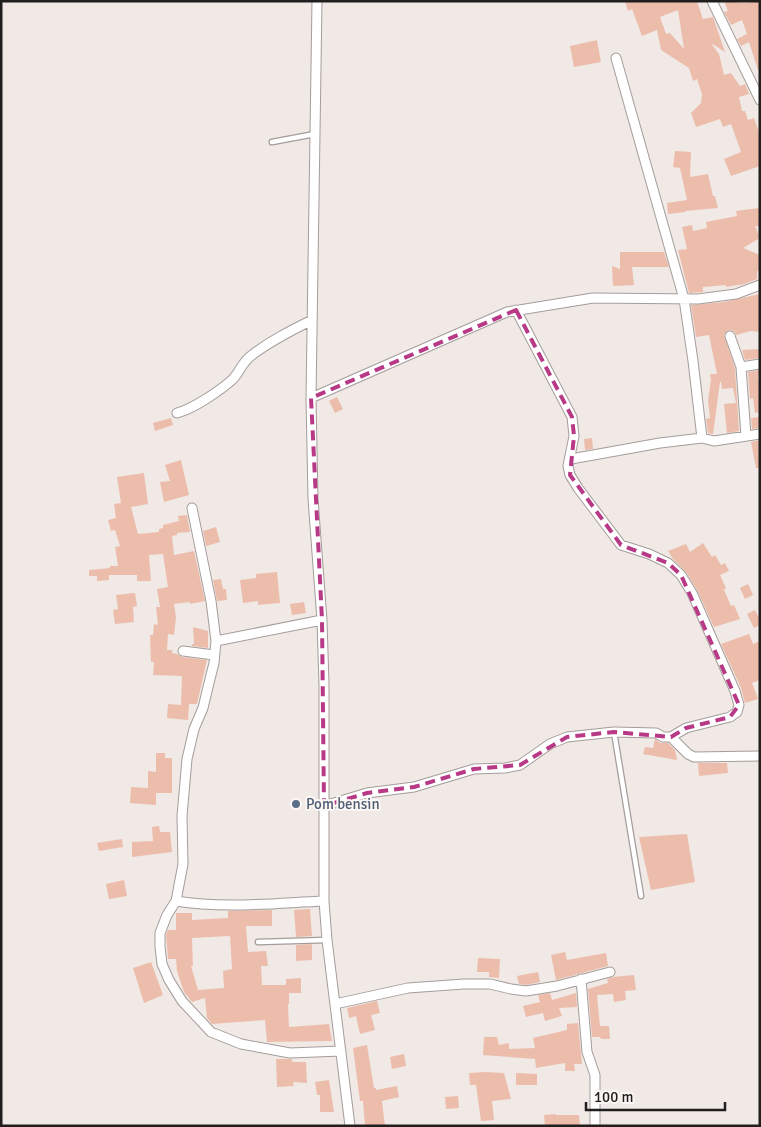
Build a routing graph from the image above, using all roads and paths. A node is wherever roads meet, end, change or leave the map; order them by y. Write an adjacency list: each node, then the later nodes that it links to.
1 (317, 1): 5 (street)
2 (712, 1): 4 (street)
3 (616, 58): 8 (street)
4 (760, 100)
5 (315, 134): 6 (lane); 10 (street)
6 (272, 142)
7 (760, 285): 8 (street)
8 (684, 299): 9 (street); 18 (street)
9 (516, 310): 14 (street); 19 (street)
10 (312, 320): 14 (street); 15 (street)
11 (730, 336): 13 (street)
12 (760, 364): 13 (street)
13 (741, 367): 17 (street)
14 (311, 398): 21 (street)
15 (177, 413)
16 (760, 434): 17 (street)
17 (746, 436): 18 (street)
18 (702, 438): 19 (street)
19 (570, 459): 26 (street)
20 (192, 508): 22 (street)
21 (322, 620): 22 (street); 28 (street)
22 (216, 641): 24 (street)
23 (183, 651): 24 (street)
24 (214, 655): 31 (street)
25 (614, 732): 26 (street); 28 (street); 29 (lane)
26 (671, 736): 27 (street)
27 (760, 756)
28 (324, 806): 30 (street)
29 (641, 896)
30 (324, 901): 31 (street); 32 (street)
31 (176, 902): 37 (street)
32 (327, 940): 33 (lane); 36 (street)
33 (258, 942)
34 (610, 972): 35 (street)
35 (581, 979): 36 (street); 39 (street)
36 (335, 1004): 37 (street)
37 (341, 1051): 38 (street)
38 (350, 1126)
39 (594, 1126)

